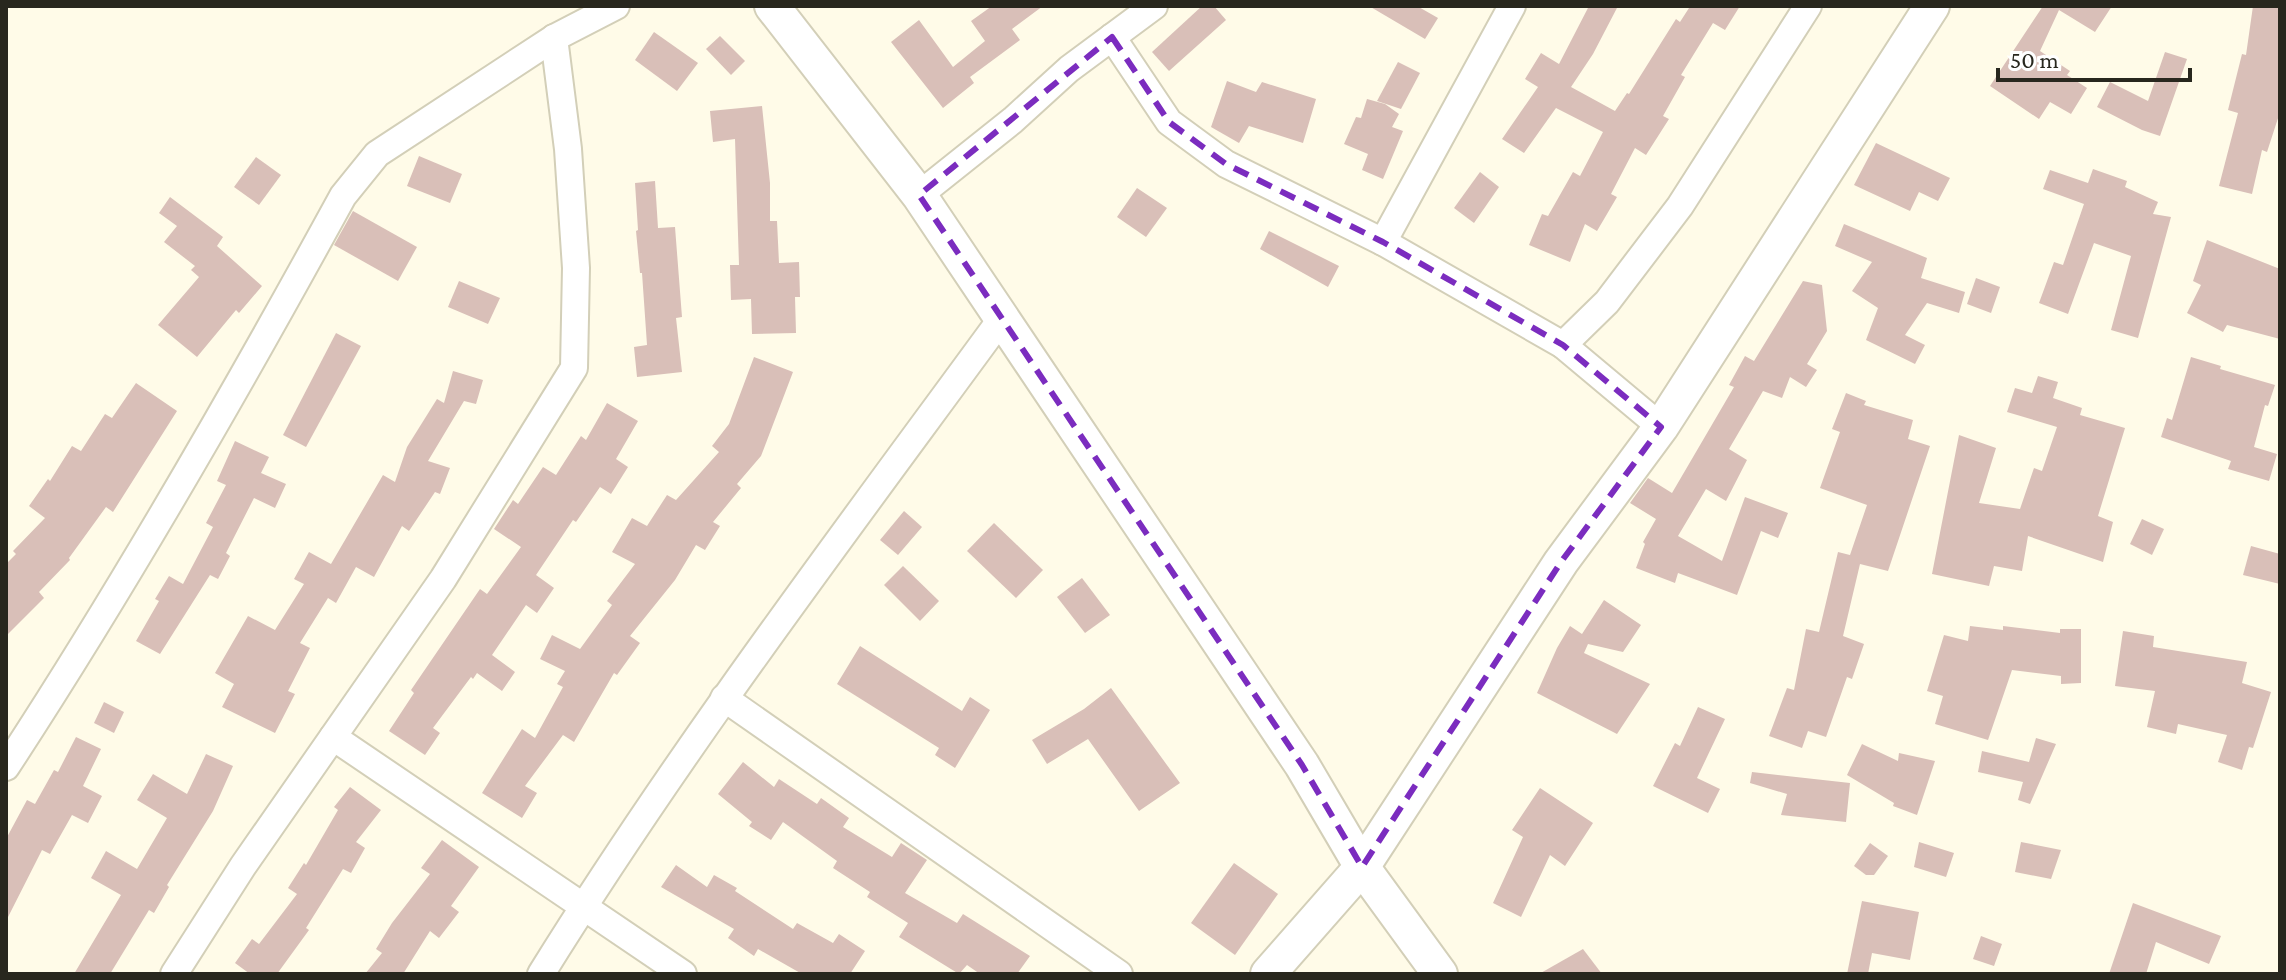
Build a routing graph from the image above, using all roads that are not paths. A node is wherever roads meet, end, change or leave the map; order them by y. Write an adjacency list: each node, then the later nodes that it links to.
1 (616, 6): 8 (street)
2 (772, 6): 9 (street)
3 (1154, 6): 7 (street)
4 (1512, 6): 10 (street)
5 (1808, 6): 12 (street)
6 (1932, 6): 13 (street)
7 (1112, 37): 9 (street); 10 (street)
8 (554, 38): 15 (street); 16 (street)
9 (919, 195): 11 (street)
10 (1383, 242): 12 (street)
11 (1002, 318): 14 (street); 17 (street)
12 (1563, 345): 13 (street)
13 (1661, 427): 17 (street)
14 (724, 698): 18 (street); 22 (street)
15 (333, 737): 18 (street); 19 (street)
16 (6, 767)
17 (1362, 867): 23 (street); 24 (street)
18 (583, 906): 20 (street); 21 (street)
19 (174, 974)
20 (541, 974)
21 (683, 974)
22 (1119, 974)
23 (1268, 974)
24 (1440, 974)

